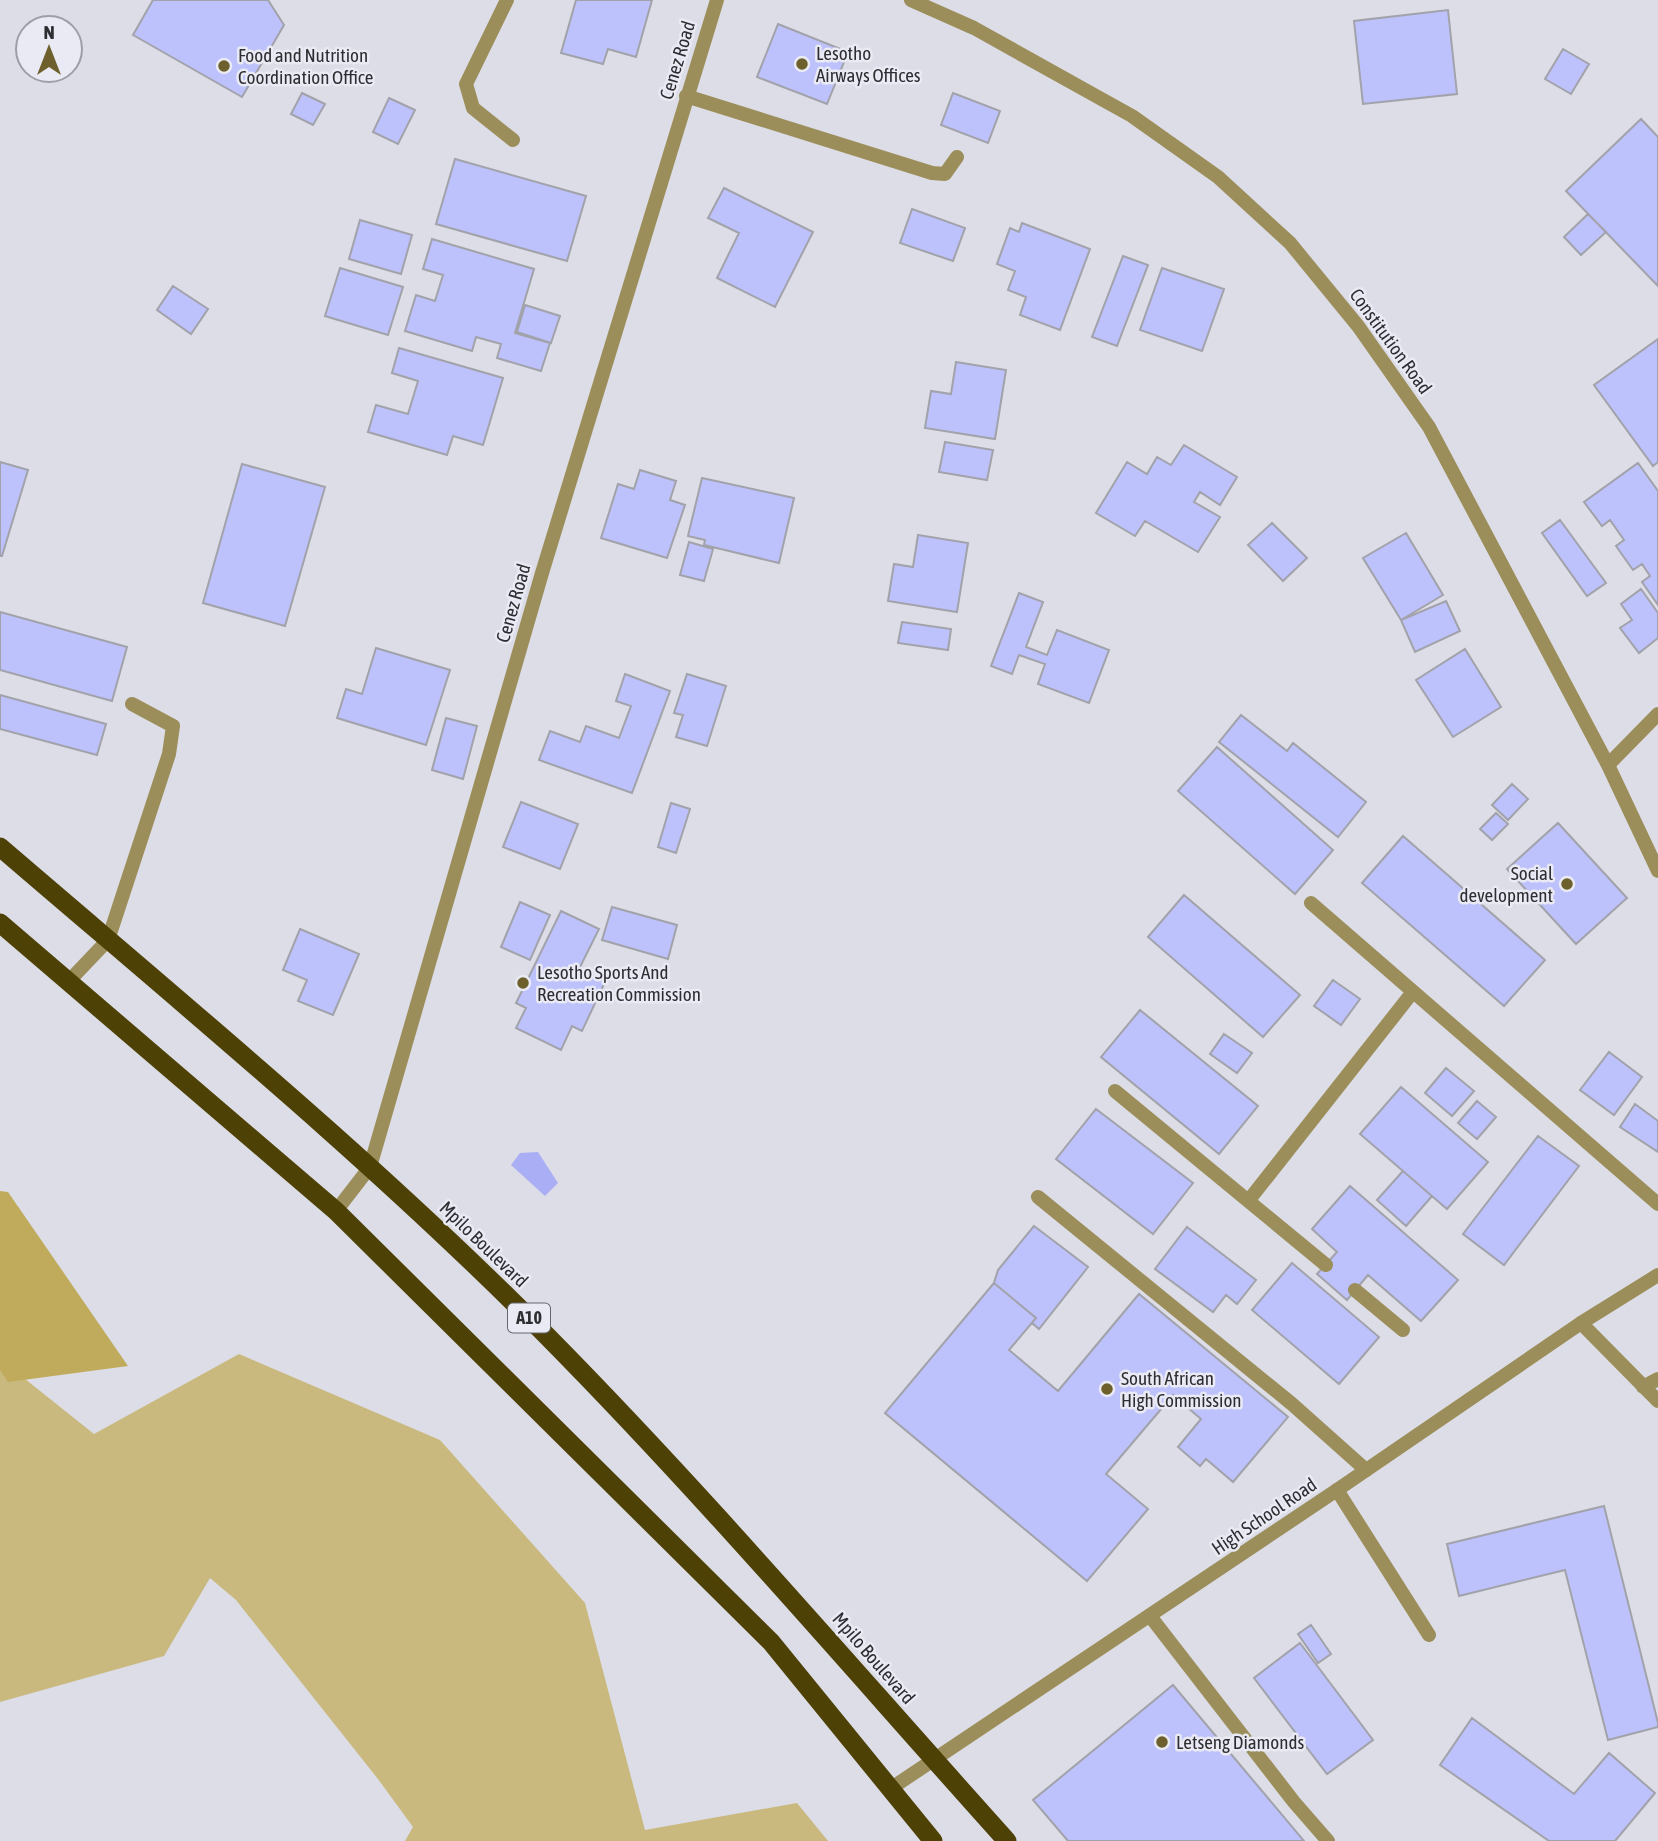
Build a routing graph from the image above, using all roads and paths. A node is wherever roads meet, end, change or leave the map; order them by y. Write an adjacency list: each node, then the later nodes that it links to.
1 (507, 0): 5 (street)
2 (716, 0): 4 (street, Cenez Road)
3 (911, 0): 9 (street, Constitution Road)
4 (686, 96): 6 (street); 18 (street, Cenez Road)
5 (513, 140)
6 (957, 157)
7 (132, 704): 14 (street)
8 (1658, 714): 9 (street)
9 (1608, 765): 11 (street, Constitution Road)
10 (0, 847): 14 (highway, Mpilo Boulevard / A10)
11 (1658, 871)
12 (1311, 903): 16 (street)
13 (0, 923): 15 (highway)
14 (108, 940): 15 (street); 18 (highway, Mpilo Boulevard / A10)
15 (69, 981): 22 (highway)
16 (1412, 993): 20 (street); 21 (street)
17 (1115, 1091): 20 (street)
18 (370, 1167): 22 (street, Cenez Road); 35 (highway, Mpilo Boulevard / A10)
19 (1038, 1197): 31 (street)
20 (1249, 1200): 23 (street)
21 (1658, 1204)
22 (336, 1211): 36 (highway)
23 (1326, 1265)
24 (1658, 1275): 26 (street, High School Road)
25 (1355, 1290): 27 (street)
26 (1581, 1323): 29 (street); 31 (street, High School Road)
27 (1403, 1330)
28 (1658, 1379): 29 (street)
29 (1643, 1387): 30 (street)
30 (1658, 1401)
31 (1366, 1470): 32 (street, High School Road)
32 (1337, 1490): 33 (street, High School Road); 34 (street)
33 (1150, 1616): 35 (street, High School Road); 39 (street)
34 (1429, 1635)
35 (933, 1759): 36 (street, High School Road); 38 (highway, Mpilo Boulevard / A10)
36 (890, 1789): 37 (highway)
37 (933, 1841)
38 (1007, 1841)
39 (1328, 1841)

